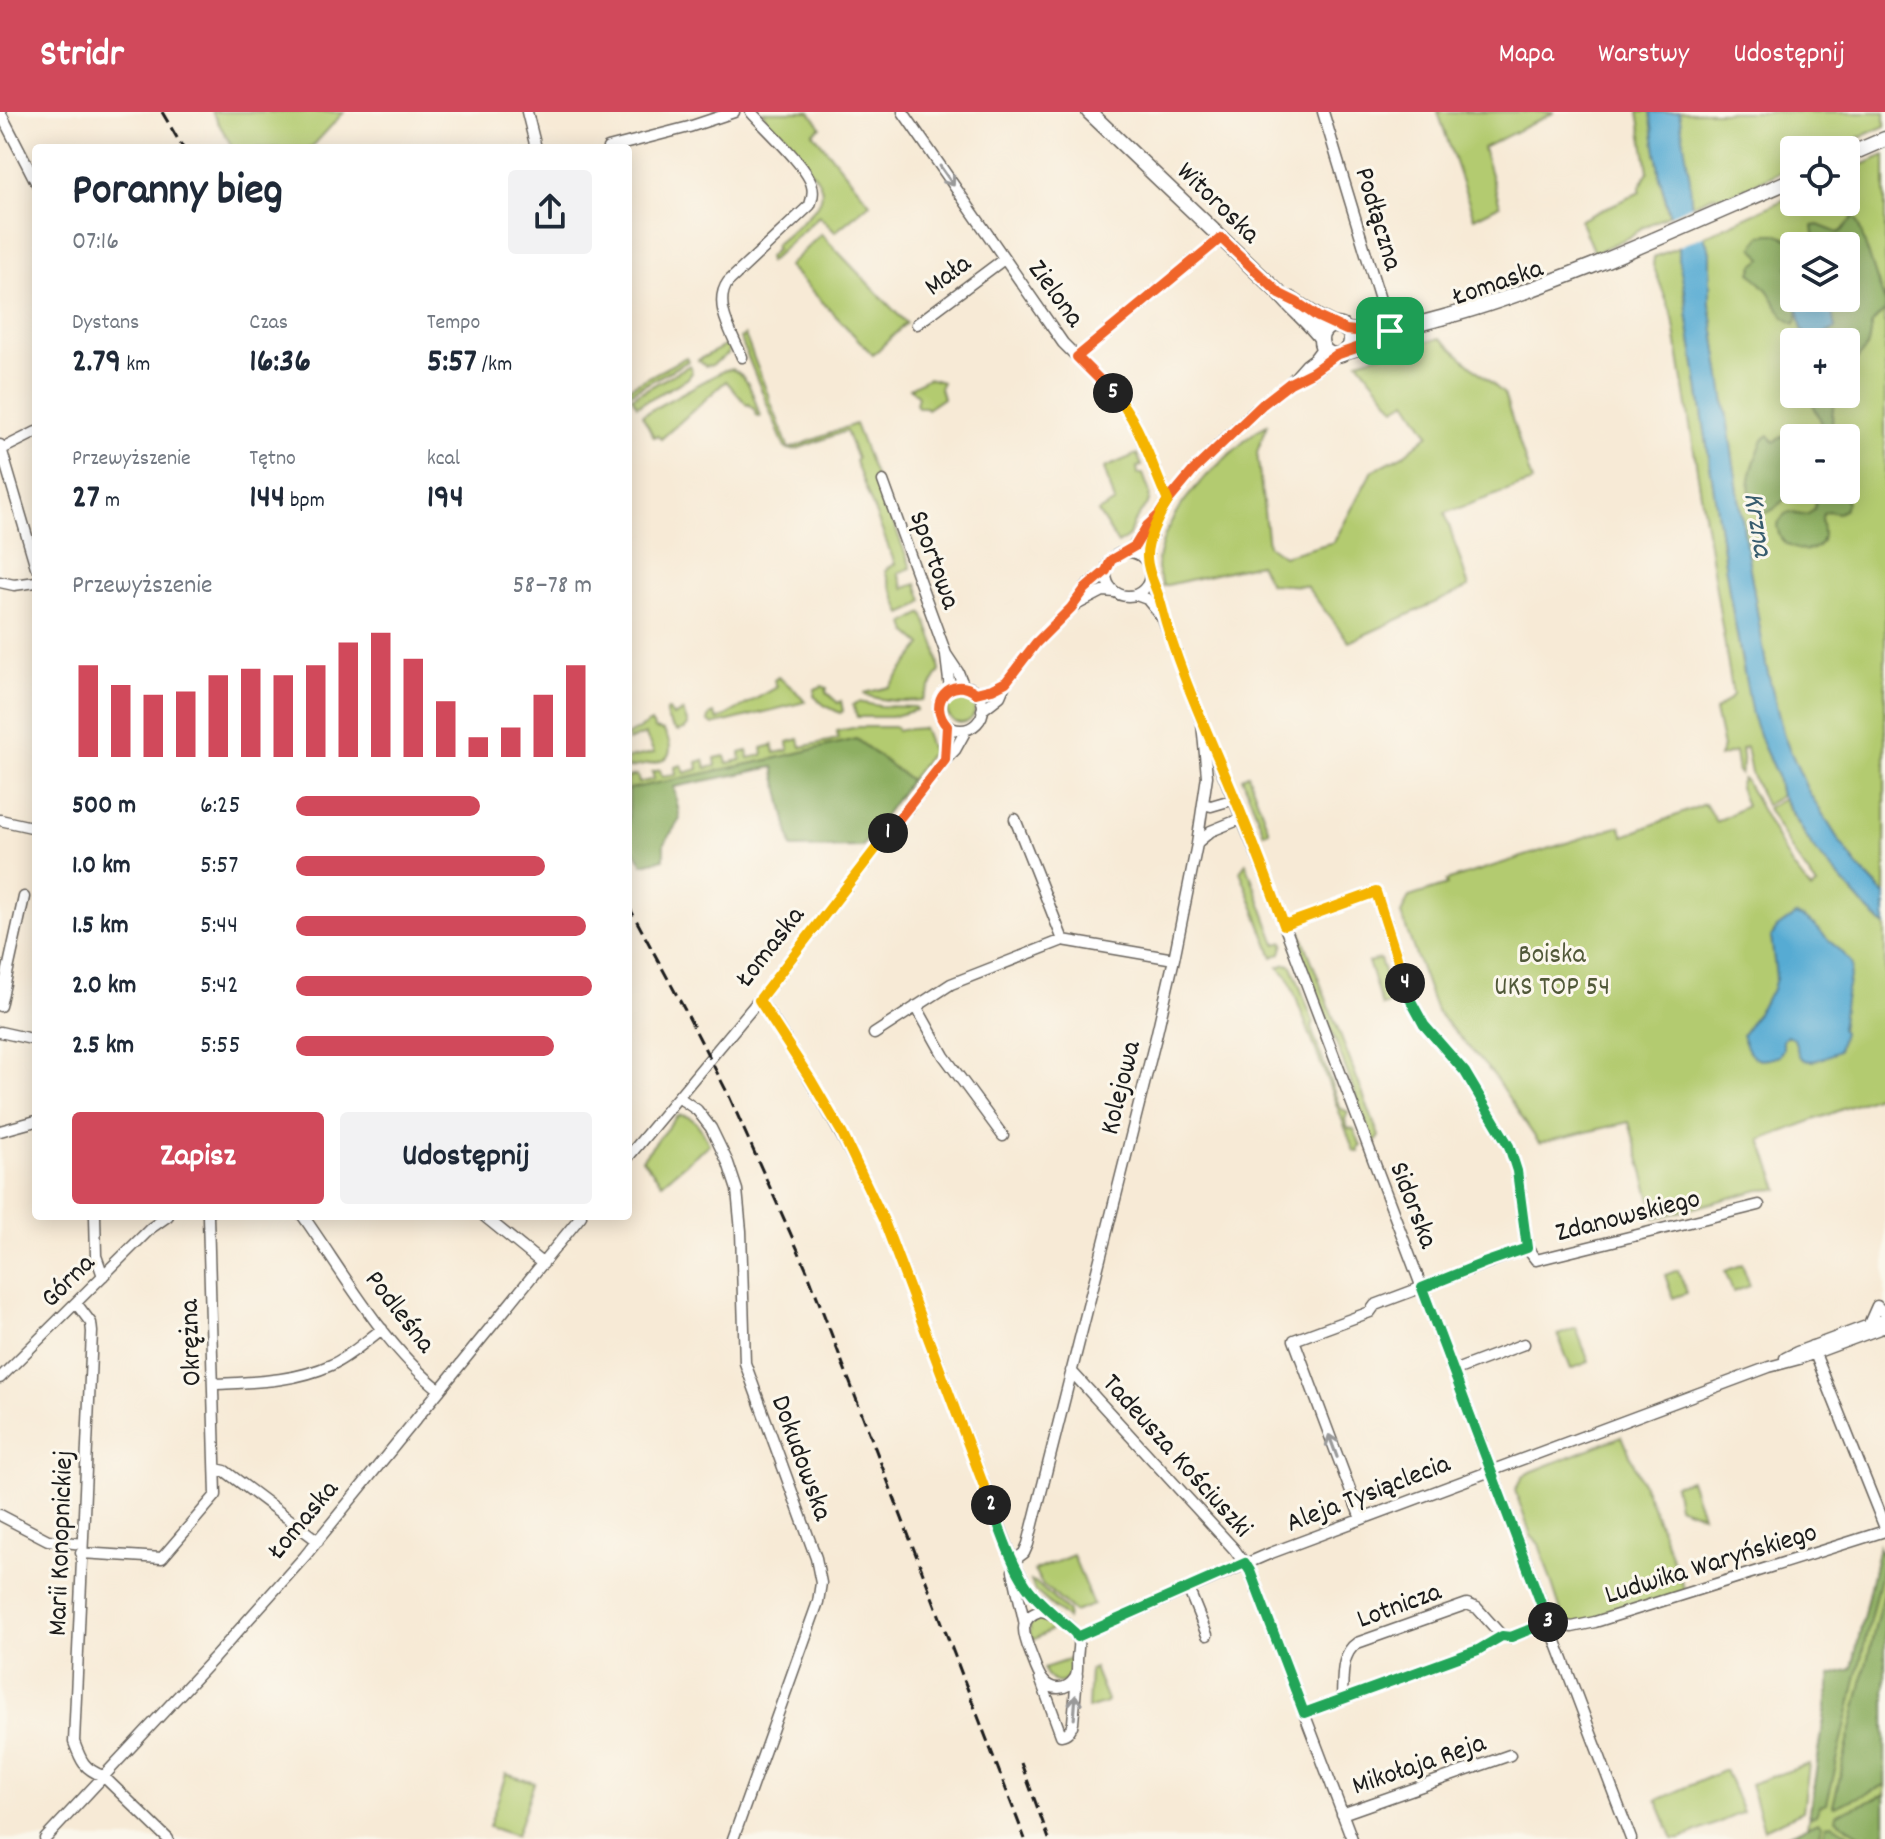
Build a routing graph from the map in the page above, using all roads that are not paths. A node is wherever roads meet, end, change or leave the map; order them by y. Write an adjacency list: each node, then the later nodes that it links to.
1 (0, 112): 12 (street)
2 (527, 112): 9 (street)
3 (734, 112): 10 (street)
4 (751, 112): 22 (street)
5 (903, 112): 15 (street, Zielona, one-way to 15)
6 (1089, 112): 14 (main road, Witoroska)
7 (1323, 112): 19 (street, Podłączna)
8 (1885, 139): 11 (main road)
9 (535, 144)
10 (623, 144)
11 (1860, 150)
12 (32, 174)
13 (1780, 185): 19 (main road, Łomaska)
14 (1221, 238): 16 (main road, Witoroska); 23 (street)
15 (1004, 259): 17 (street, Mała); 23 (street, Zielona)
16 (1280, 294): 18 (main road, Witoroska); 20 (main road, Witoroska)
17 (917, 324)
18 (1341, 328): 19 (main road, Witoroska); 20 (main road); 21 (main road)
19 (1391, 335): 21 (main road, Łomaska)
20 (1322, 343): 21 (main road, Witoroska); 24 (street, Łomaska)
21 (1341, 353): 24 (street, Łomaska)
22 (742, 357)
23 (1077, 357): 28 (street, Zielona)
24 (1290, 383): 28 (street, Łomaska)
25 (32, 434): 26 (street)
26 (1, 447): 30 (street)
27 (883, 481): 41 (street, Sportowa)
28 (1168, 501): 29 (street, Łomaska)
29 (1159, 515): 31 (street, Łomaska); 32 (street, Łomaska)
30 (32, 553)
31 (1122, 553): 32 (street); 33 (street, Łomaska)
32 (1147, 562): 34 (street, Łomaska)
33 (1106, 571): 37 (street); 39 (street, Łomaska)
34 (1150, 577): 38 (street); 40 (street, Kolejowa)
35 (0, 582): 36 (street)
36 (32, 583)
37 (1115, 592): 38 (street, Łomaska); 39 (street, Łomaska)
38 (1136, 595): 40 (street, Kolejowa)
39 (1071, 608): 42 (street, Łomaska)
40 (1163, 618): 47 (street, Kolejowa)
41 (946, 654): 43 (street, Sportowa); 44 (street, Sportowa)
42 (1006, 682): 45 (street); 46 (street, Łomaska)
43 (964, 687): 44 (street); 45 (street)
44 (950, 689): 48 (street)
45 (976, 693): 46 (street)
46 (982, 710): 49 (street)
47 (1202, 723): 51 (street, Sidorska); 52 (street, Kolejowa)
48 (947, 726): 49 (street); 50 (street)
49 (966, 730): 50 (street, Łomaska)
50 (945, 760): 62 (street, Łomaska)
51 (1235, 799): 52 (street); 53 (street, Sidorska)
52 (1203, 804): 57 (street, Kolejowa)
53 (1243, 818): 57 (street); 59 (street, Sidorska)
54 (1015, 819): 60 (street)
55 (0, 820): 56 (street)
56 (32, 827)
57 (1197, 844): 61 (street, Kolejowa)
58 (24, 897): 63 (street)
59 (1284, 925): 80 (street); 83 (street, Sidorska)
60 (1063, 940): 61 (street); 64 (street)
61 (1174, 959): 90 (street, Kolejowa)
62 (759, 1000): 68 (street, Łomaska); 102 (street)
63 (0, 1006)
64 (916, 1006): 66 (street); 71 (street)
65 (0, 1032): 67 (street)
66 (874, 1034)
67 (32, 1039)
68 (678, 1097): 72 (street, Łomaska); 120 (street, Dokudowska)
69 (32, 1122): 70 (street)
70 (0, 1131)
71 (1003, 1136)
72 (632, 1152)
73 (1759, 1205): 80 (street, Zdanowskiego)
74 (95, 1220): 82 (street)
75 (162, 1220): 82 (street, Górna)
76 (208, 1220): 93 (street, Okrężna)
77 (306, 1220): 87 (street, Podleśna)
78 (489, 1220): 81 (street)
79 (578, 1220): 81 (street, Łomaska)
80 (1527, 1248): 83 (street, Zdanowskiego)
81 (543, 1264): 94 (street, Łomaska)
82 (103, 1276): 84 (street, Górna)
83 (1422, 1288): 91 (street, Sidorska); 98 (street, Zdanowskiego, one-way to 83)
84 (76, 1303): 92 (street, Górna); 101 (street, Marii Konopnickiej)
85 (1882, 1313): 89 (street, Aleja Tysiąclecia)
86 (1885, 1327): 89 (street, Aleja Tysiąclecia)
87 (382, 1329): 93 (street); 94 (street, Podleśna)
88 (1524, 1344): 91 (street)
89 (1814, 1349): 96 (street, Aleja Tysiąclecia); 99 (street)
90 (1071, 1371): 102 (street, Kolejowa); 103 (street, Tadeusza Kościuszki)
91 (1453, 1371): 96 (street, Sidorska)
92 (0, 1378)
93 (214, 1384): 95 (street, Okrężna)
94 (440, 1390): 100 (street, Łomaska)
95 (216, 1469): 100 (street); 101 (street, Okrężna)
96 (1491, 1471): 98 (street, Aleja Tysiąclecia); 106 (street, Sidorska)
97 (0, 1515): 101 (street)
98 (1361, 1519): 103 (street, Aleja Tysiąclecia)
99 (1885, 1529): 106 (street, Ludwika Waryńskiego)
100 (318, 1541): 116 (street, Łomaska)
101 (82, 1549): 116 (street, Marii Konopnickiej)
102 (1013, 1561): 105 (street); 107 (street)
103 (1245, 1563): 104 (street, Aleja Tysiąclecia); 114 (street, Tadeusza Kościuszki)
104 (1188, 1588): 108 (street); 110 (street, Aleja Tysiąclecia)
105 (1057, 1617): 107 (street); 110 (street)
106 (1549, 1623): 109 (street); 122 (street, Sidorska)
107 (1025, 1625): 112 (street)
108 (1207, 1635)
109 (1502, 1636): 113 (street); 113 (street, Lotnicza)
110 (1077, 1637): 111 (street)
111 (1077, 1673): 112 (street); 112 (street, one-way to 111)
112 (1040, 1677)
113 (1342, 1699): 114 (street)
114 (1304, 1713): 117 (street, Tadeusza Kościuszki)
115 (1510, 1755): 117 (street, Mikołaja Reja)
116 (103, 1776): 118 (street, Łomaska); 119 (street, Marii Konopnickiej)
117 (1342, 1814): 121 (street, Tadeusza Kościuszki)
118 (45, 1839)
119 (168, 1839)
120 (733, 1839)
121 (1352, 1839)
122 (1631, 1839)

